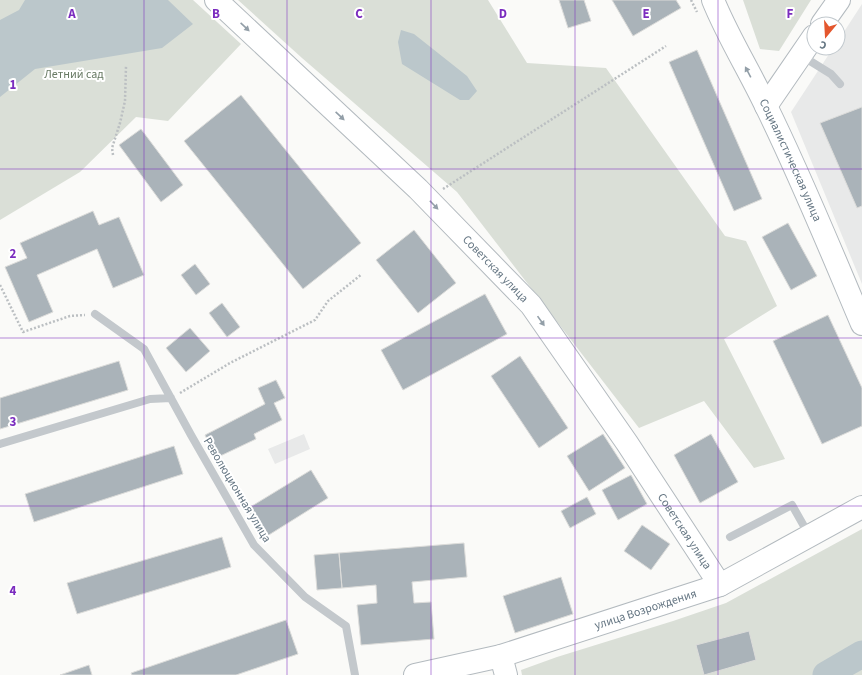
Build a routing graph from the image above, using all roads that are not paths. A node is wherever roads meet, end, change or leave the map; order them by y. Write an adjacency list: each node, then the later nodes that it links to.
1 (216, 0): 16 (main road, Советская улица, one-way to 16)
2 (712, 0): 8 (main road, Социалистическая улица, one-way to 2)
3 (839, 0): 4 (main road)
4 (828, 16)
5 (806, 48): 6 (main road)
6 (801, 55): 7 (lane); 8 (main road)
7 (840, 84)
8 (766, 106): 10 (main road, Социалистическая улица)
9 (95, 314): 11 (lane, Революционная улица)
10 (862, 324)
11 (171, 398): 12 (lane); 18 (lane, Революционная улица)
12 (0, 444)
13 (862, 507): 14 (main road, улица Возрождения)
14 (809, 536): 15 (lane); 16 (main road, улица Возрождения)
15 (730, 537)
16 (720, 585): 17 (main road, улица Возрождения)
17 (503, 665): 19 (main road, улица Возрождения)
18 (355, 675)
19 (415, 675)

